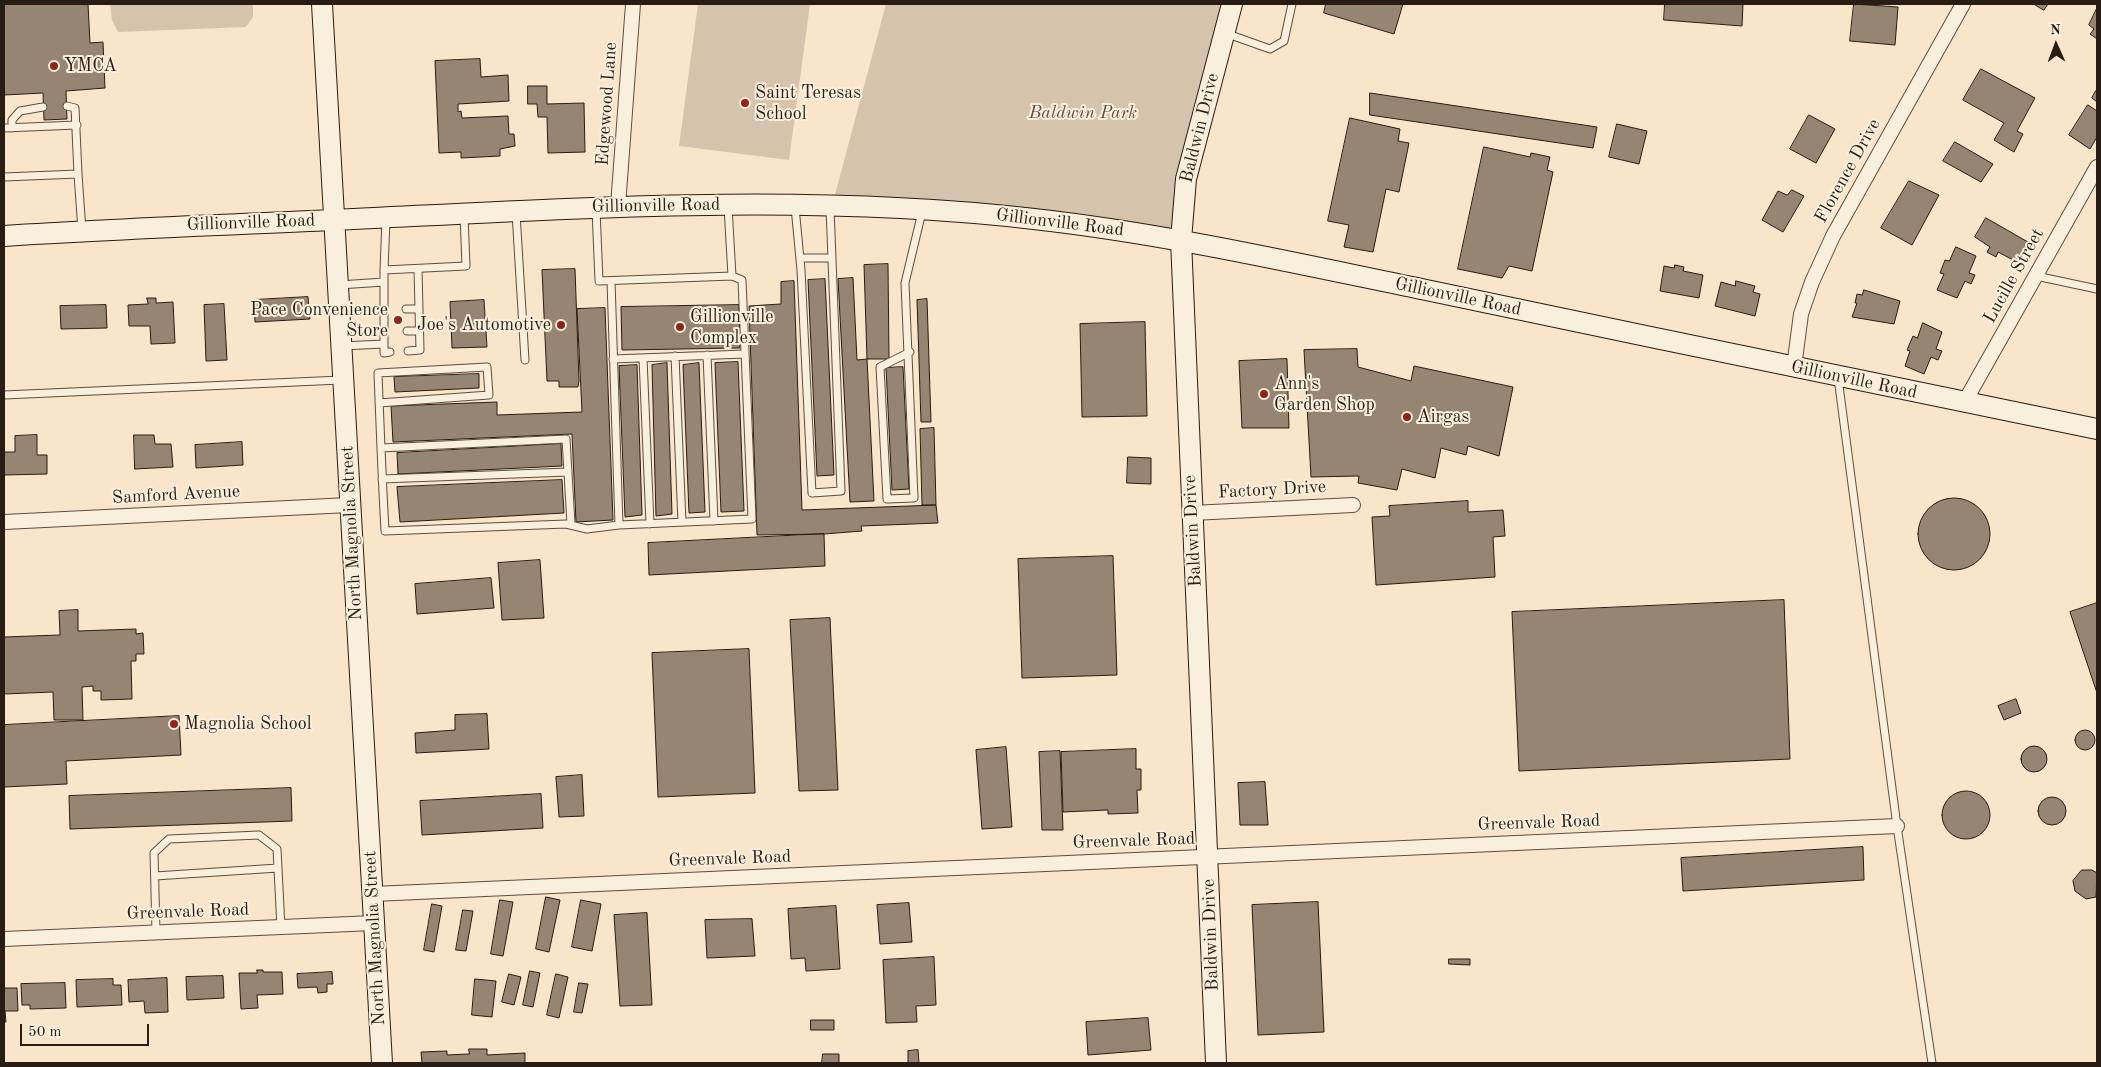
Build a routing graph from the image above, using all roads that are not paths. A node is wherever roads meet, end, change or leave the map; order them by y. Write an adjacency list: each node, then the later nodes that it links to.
1 (322, 4): 24 (street, North Magnolia Street)
2 (633, 4): 18 (street, Edgewood Lane)
3 (1232, 4): 6 (street, Baldwin Drive)
4 (1292, 4): 6 (lane)
5 (1963, 4): 53 (street, Florence Drive)
6 (1225, 33): 27 (street, Baldwin Drive)
7 (67, 106): 9 (lane)
8 (43, 107): 11 (lane)
9 (77, 125): 11 (lane); 13 (lane)
10 (4, 128): 11 (lane)
11 (12, 128)
12 (2097, 167): 33 (street, Lucille Street)
13 (78, 174): 14 (lane); 25 (lane)
14 (4, 177)
15 (728, 204): 16 (street, Gillionville Road); 18 (street, Gillionville Road); 32 (lane)
16 (795, 204): 17 (street, Gillionville Road); 28 (lane)
17 (830, 205): 20 (street, Gillionville Road); 29 (lane)
18 (618, 206): 19 (street, Gillionville Road)
19 (596, 207): 21 (street, Gillionville Road); 34 (lane)
20 (923, 209): 27 (street, Gillionville Road); 46 (lane)
21 (515, 210): 22 (street, Gillionville Road); 52 (lane)
22 (464, 213): 23 (street, Gillionville Road); 30 (lane)
23 (386, 216): 24 (street, Gillionville Road); 31 (lane)
24 (335, 220): 25 (street, Gillionville Road); 36 (street, North Magnolia Street)
25 (82, 231): 26 (street, Gillionville Road)
26 (4, 236)
27 (1180, 240): 53 (street, Gillionville Road); 65 (street, Baldwin Drive)
28 (800, 258): 29 (lane); 29 (lane)
29 (832, 258)
30 (418, 269): 31 (lane); 38 (lane)
31 (384, 270): 35 (lane)
32 (732, 276): 34 (lane); 47 (lane)
33 (2036, 276): 37 (lane); 58 (street, Lucille Street)
34 (611, 281): 51 (lane)
35 (384, 282): 36 (lane); 42 (lane)
36 (339, 284): 43 (street, North Magnolia Street)
37 (2097, 289)
38 (419, 308): 39 (lane); 41 (lane)
39 (406, 309)
40 (407, 331): 41 (lane)
41 (419, 331): 44 (lane)
42 (384, 344): 43 (lane); 45 (lane)
43 (342, 346): 55 (street, North Magnolia Street)
44 (408, 351)
45 (390, 352)
46 (910, 352): 46 (lane)
47 (745, 354): 48 (lane); 66 (lane)
48 (708, 355): 49 (lane); 66 (lane)
49 (675, 356): 50 (lane); 68 (lane)
50 (643, 358): 51 (lane); 70 (lane)
51 (613, 359): 71 (lane)
52 (525, 360)
53 (1794, 368): 54 (street, Gillionville Road)
54 (1838, 378): 58 (street, Gillionville Road); 72 (lane)
55 (344, 380): 56 (lane); 64 (street, North Magnolia Street)
56 (4, 395)
57 (379, 403): 57 (lane); 60 (lane)
58 (1964, 403): 59 (street, Gillionville Road)
59 (2097, 429)
60 (381, 448): 61 (lane); 62 (lane)
61 (568, 472): 62 (lane); 69 (lane)
62 (382, 479): 69 (lane)
63 (1353, 505): 65 (street, Factory Drive)
64 (349, 506): 67 (street, Samford Avenue); 76 (street, North Magnolia Street)
65 (1192, 513): 73 (street, Baldwin Drive)
66 (714, 521): 68 (lane)
67 (4, 522)
68 (682, 522): 70 (lane)
69 (571, 524): 71 (lane)
70 (650, 524): 71 (lane)
71 (619, 525)
72 (1897, 826): 73 (street, Greenvale Road); 83 (lane)
73 (1207, 856): 76 (street, Greenvale Road); 82 (street, Baldwin Drive)
74 (278, 868): 75 (lane); 75 (lane); 78 (lane)
75 (155, 876): 79 (lane)
76 (373, 894): 77 (street, North Magnolia Street)
77 (374, 923): 78 (street, Greenvale Road); 81 (street, North Magnolia Street)
78 (281, 928): 79 (street, Greenvale Road)
79 (156, 932): 80 (street, Greenvale Road)
80 (4, 939)
81 (382, 1063)
82 (1216, 1063)
83 (1932, 1063)

